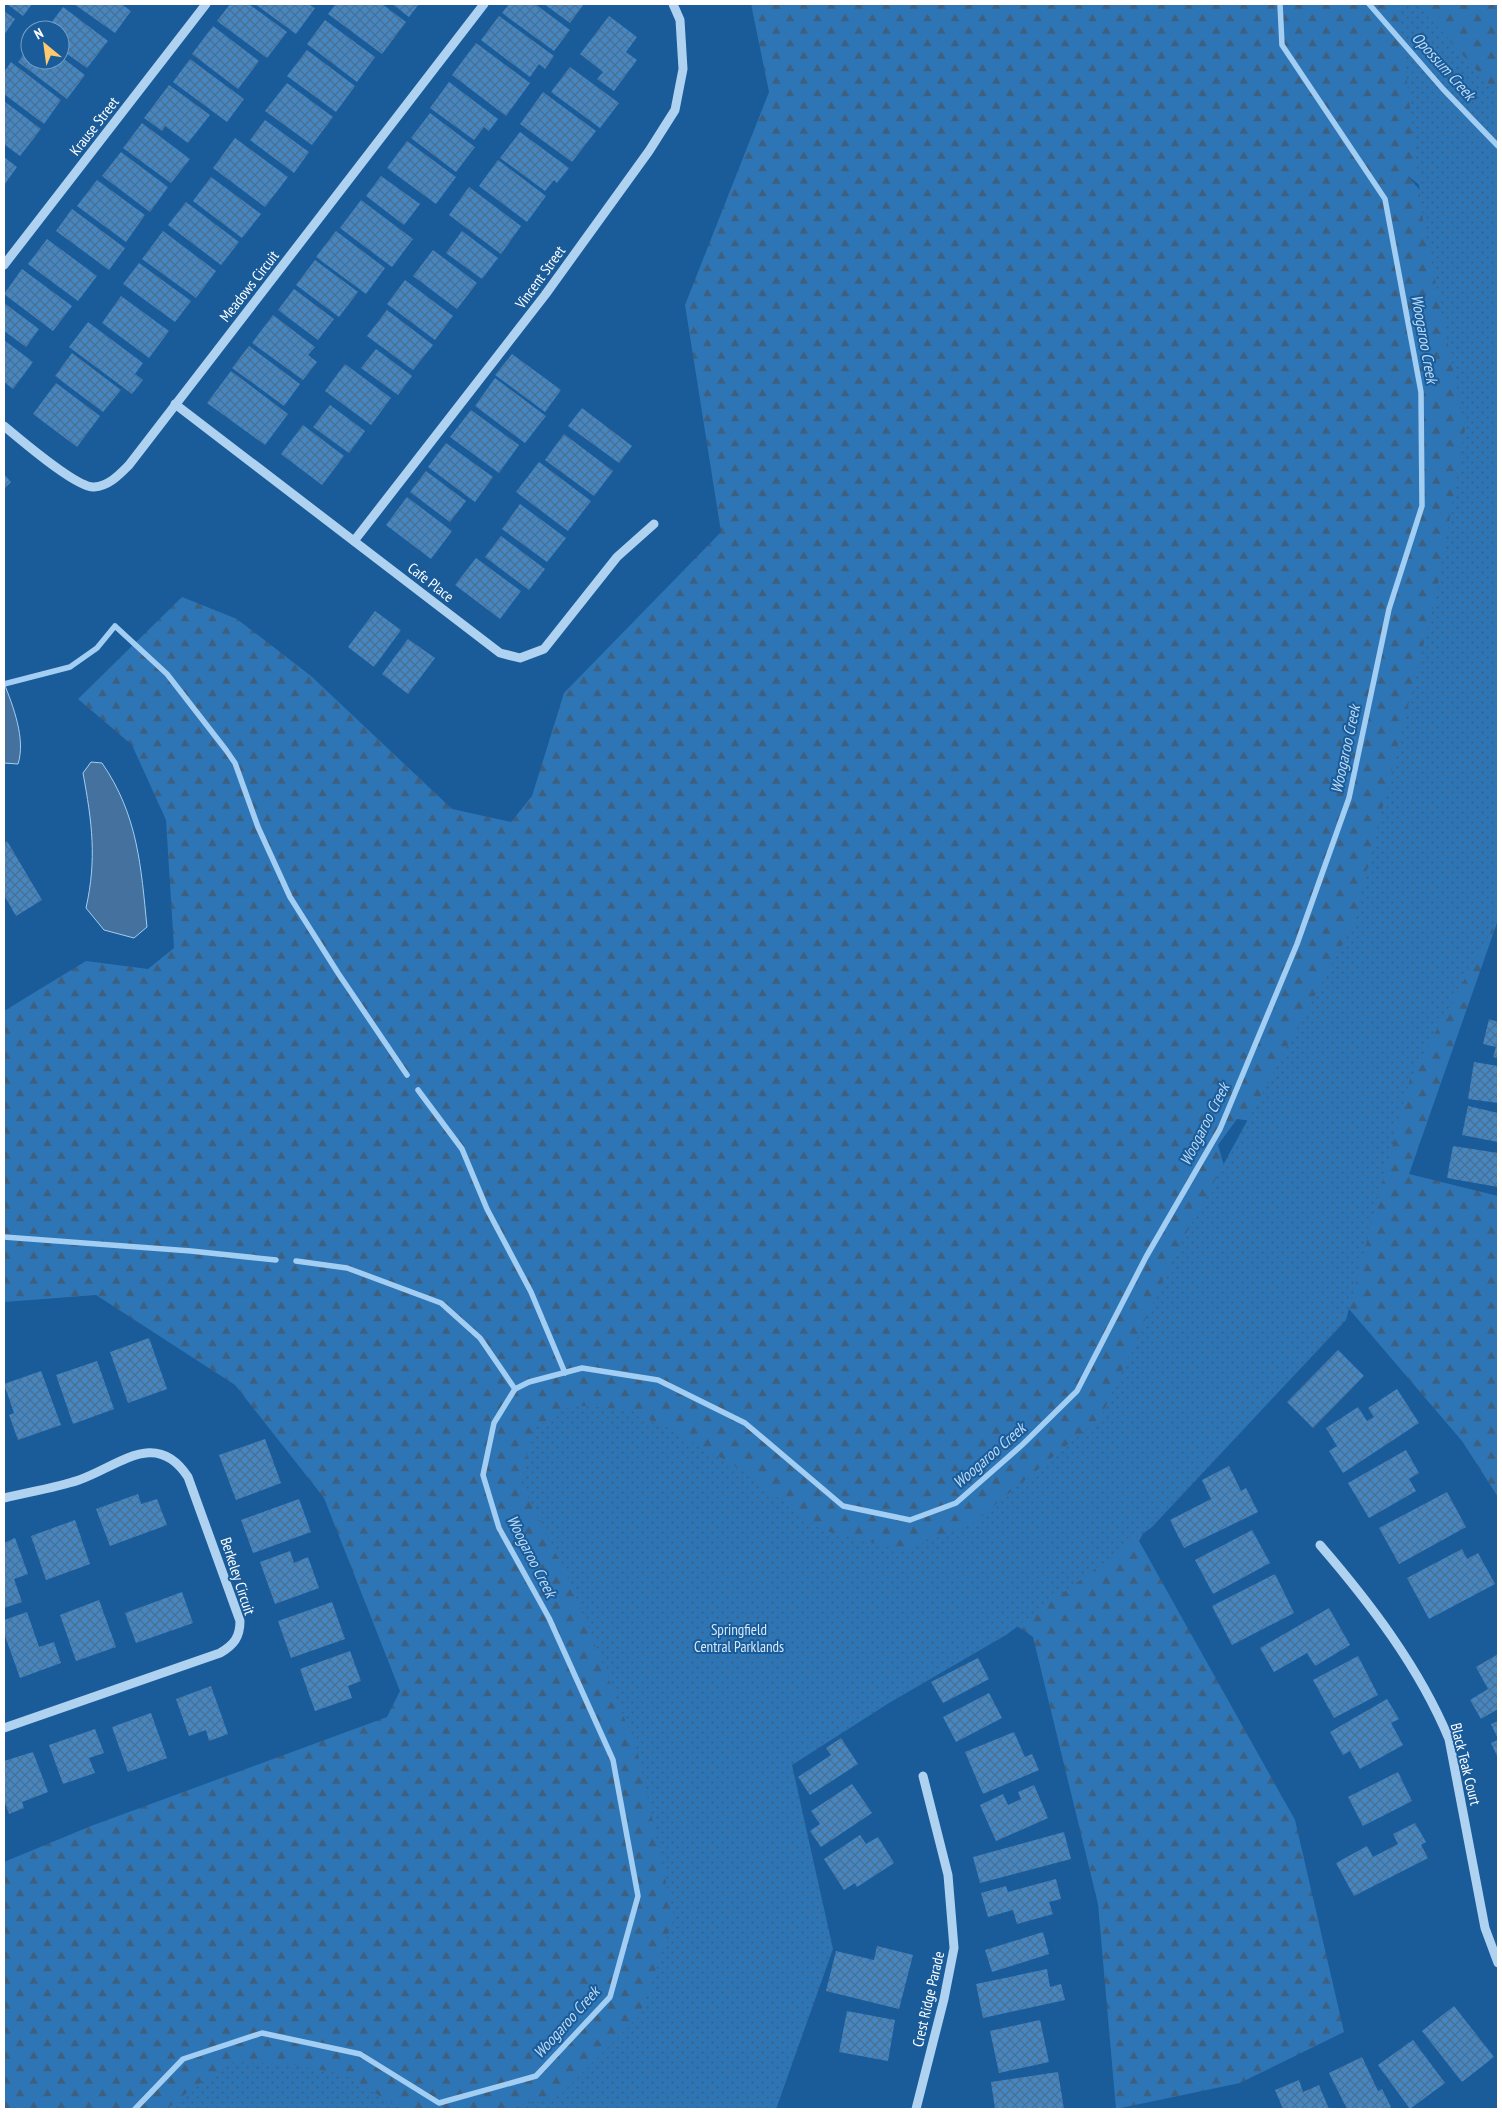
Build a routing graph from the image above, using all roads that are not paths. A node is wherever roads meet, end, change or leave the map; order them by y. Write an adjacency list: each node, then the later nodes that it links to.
1 (206, 4): 4 (street, Krause Street)
2 (484, 4): 5 (street, Meadows Circuit)
3 (673, 4): 8 (street, Vincent Street)
4 (4, 266)
5 (175, 404): 6 (street, Meadows Circuit); 8 (street, Cafe Place)
6 (4, 426)
7 (654, 524): 8 (street, Cafe Place)
8 (354, 541)
9 (4, 1498): 11 (street, Berkeley Circuit)
10 (1320, 1545): 13 (street, Black Teak Court)
11 (4, 1728)
12 (923, 1776): 14 (street, Crest Ridge Parade)
13 (1498, 1964)
14 (916, 2109)

